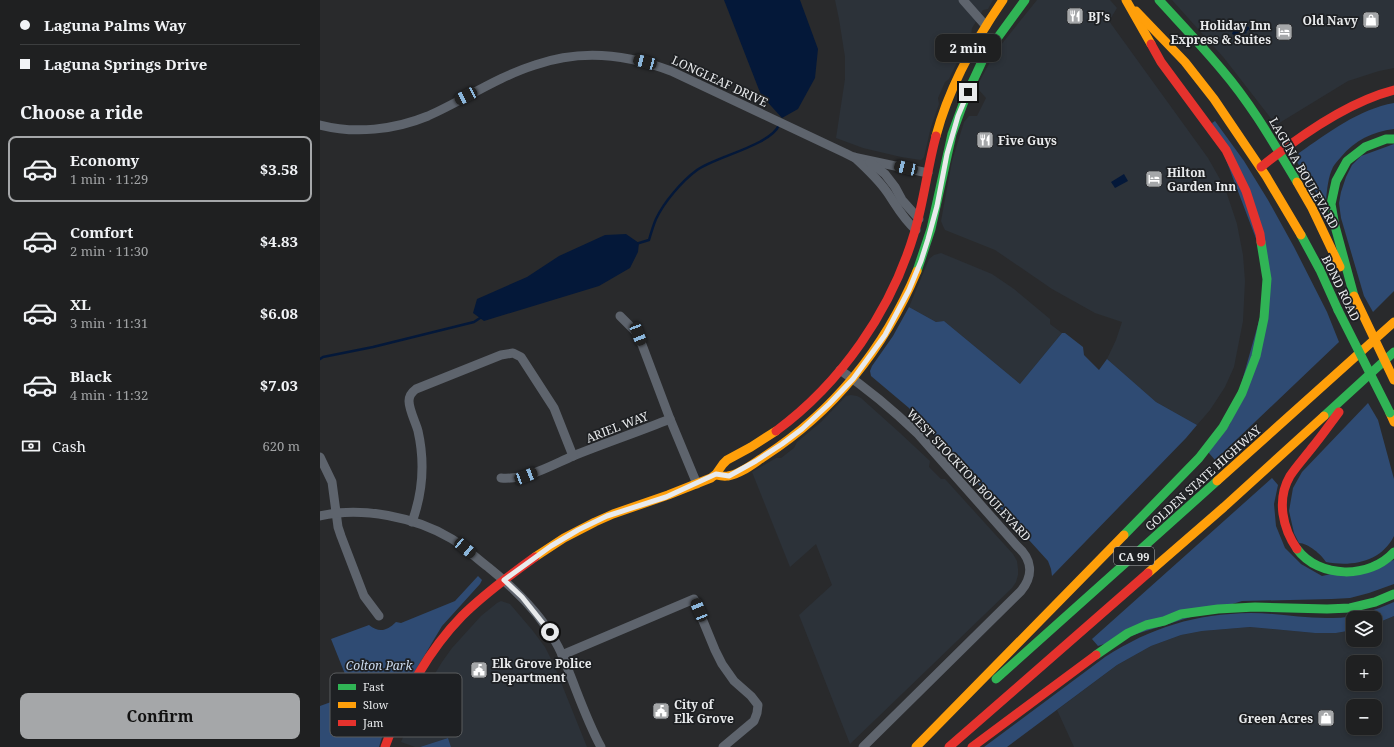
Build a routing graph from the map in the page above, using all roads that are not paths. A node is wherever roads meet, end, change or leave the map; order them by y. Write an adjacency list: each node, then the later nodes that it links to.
1 (963, 0): 6 (street)
2 (1003, 0): 6 (main road)
3 (1025, 0): 8 (main road)
4 (1126, 0): 18 (main road); 53 (main road)
5 (1159, 0): 14 (main road, LAGUNA BOULEVARD)
6 (986, 26): 7 (main road); 8 (main road)
7 (968, 57): 10 (main road); 11 (main road)
8 (979, 66): 11 (main road)
9 (1394, 90): 14 (main road)
10 (950, 94): 15 (main road); 19 (main road)
11 (962, 104): 15 (main road)
12 (320, 125): 16 (street, LONGLEAF DRIVE)
13 (1394, 139): 22 (main road)
14 (1280, 152): 18 (main road); 22 (main road, LAGUNA BOULEVARD)
15 (947, 154): 29 (main road)
16 (853, 156): 17 (street, LONGLEAF DRIVE); 21 (street, LONGLEAF DRIVE)
17 (867, 160): 19 (street, LONGLEAF DRIVE); 20 (street, LONGLEAF DRIVE)
18 (1261, 167): 33 (main road, BOND ROAD, bridge)
19 (928, 173): 20 (main road)
20 (919, 219): 21 (main road)
21 (916, 230): 28 (main road)
22 (1354, 296): 30 (main road, LAGUNA BOULEVARD, bridge)
23 (620, 316): 32 (street)
24 (1394, 318): 26 (main road)
25 (1394, 322): 26 (main road, GOLDEN STATE HIGHWAY / CA 99)
26 (1384, 330): 54 (main road, GOLDEN STATE HIGHWAY / CA 99)
27 (1394, 352): 31 (main road, CA 99)
28 (840, 370): 29 (street, WEST STOCKTON BOULEVARD); 36 (main road)
29 (853, 379): 36 (main road); 52 (street, WEST STOCKTON BOULEVARD)
30 (1394, 380)
31 (1359, 384): 42 (main road); 55 (main road, CA 99)
32 (670, 419): 34 (street, ARIEL WAY); 38 (street)
33 (1394, 422)
34 (573, 456): 37 (street, ARIEL WAY); 41 (street)
35 (320, 457): 39 (street)
36 (716, 474): 38 (main road)
37 (501, 478)
38 (697, 484): 43 (main road)
39 (336, 513): 40 (street); 41 (street); 45 (street)
40 (320, 516)
41 (412, 522): 43 (street)
42 (1394, 552)
43 (504, 580): 46 (street); 47 (main road)
44 (1394, 594): 56 (main road)
45 (379, 616)
46 (562, 655): 50 (street); 51 (street)
47 (419, 673)
48 (389, 737): 49 (main road)
49 (385, 747)
50 (601, 747)
51 (723, 747)
52 (863, 747)
53 (916, 747)
54 (920, 747)
55 (949, 747)
56 (972, 747)

